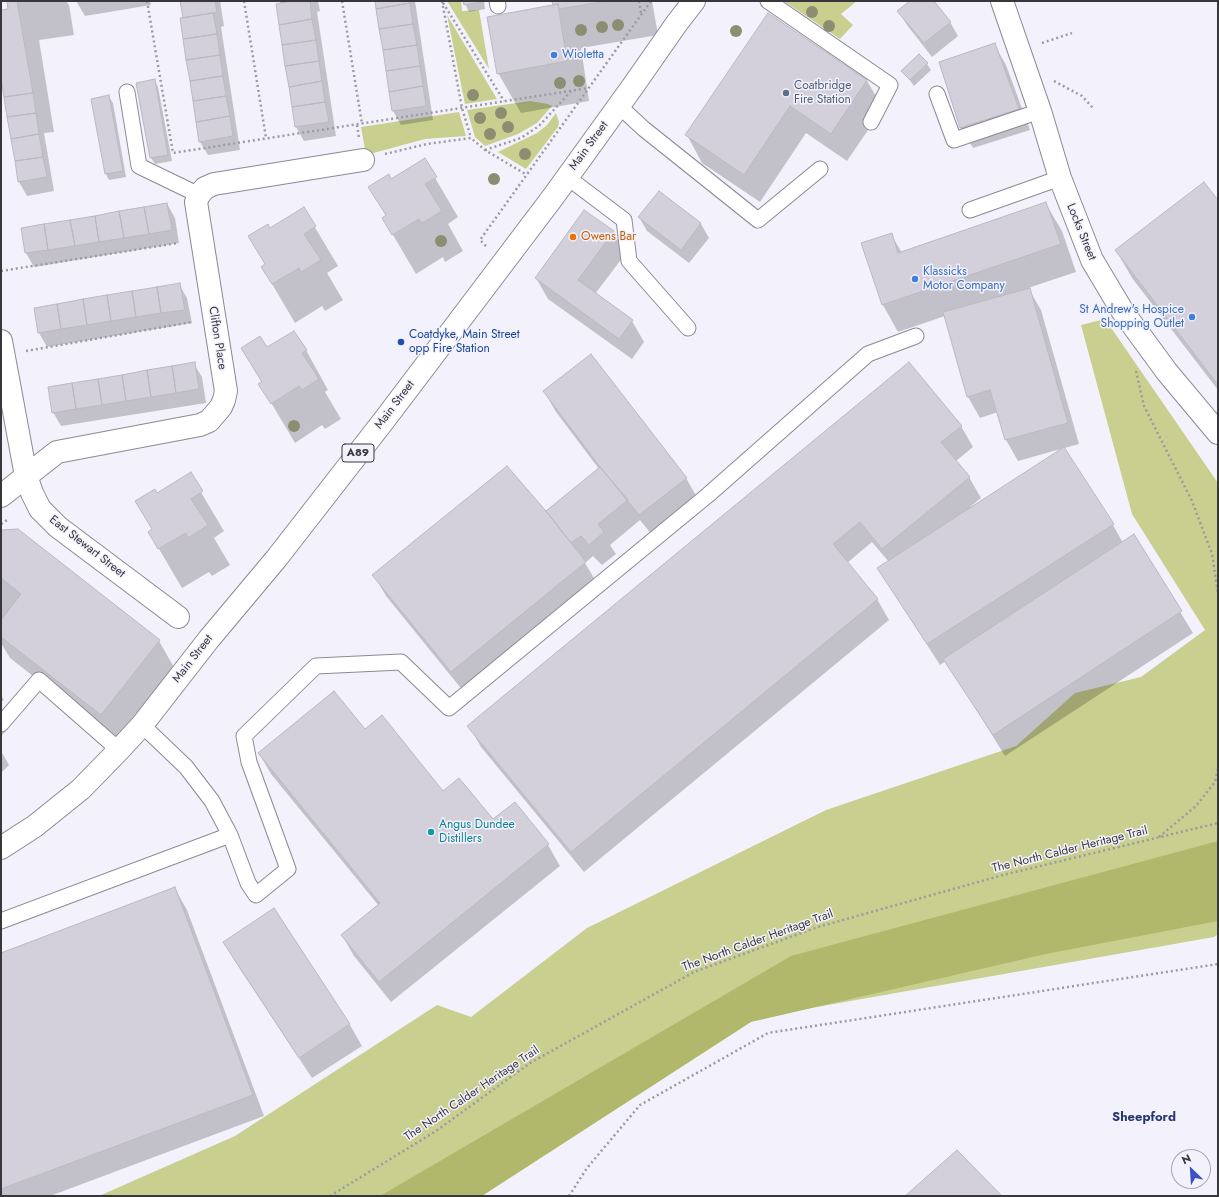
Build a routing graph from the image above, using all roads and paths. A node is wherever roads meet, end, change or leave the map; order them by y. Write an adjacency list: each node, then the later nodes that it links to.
1 (147, 1): 26 (path)
2 (244, 1): 26 (path)
3 (342, 1): 25 (path)
4 (442, 1): 19 (path); 21 (path)
5 (639, 1): 11 (path)
6 (651, 1): 11 (path)
7 (688, 1): 12 (main road, Main Street / A89)
8 (694, 1): 12 (main road, Main Street / A89)
9 (768, 1): 24 (lane)
10 (1002, 1): 14 (main road, Locks Street)
11 (641, 14): 15 (path)
12 (677, 23): 20 (main road, Main Street / A89)
13 (1072, 33): 14 (path)
14 (1020, 57): 22 (path); 23 (main road, Locks Street)
15 (589, 88): 16 (path); 31 (path)
16 (572, 90): 19 (path); 28 (path)
17 (127, 92): 34 (lane)
18 (937, 94): 23 (lane)
19 (504, 101): 21 (path)
20 (619, 106): 30 (lane); 32 (main road, Main Street / A89)
21 (462, 108): 25 (path); 27 (path)
22 (1093, 108)
23 (1040, 111): 33 (main road, Locks Street)
24 (871, 122)
25 (362, 124): 26 (path)
26 (266, 138)
27 (471, 138): 28 (path); 29 (path)
28 (485, 150): 31 (path)
29 (363, 160): 34 (main road)
30 (820, 169)
31 (527, 174): 37 (path)
32 (567, 177): 37 (main road, Main Street / A89); 40 (lane)
33 (1060, 178): 35 (lane); 44 (main road, Locks Street)
34 (199, 194): 36 (main road, Clifton Place)
35 (970, 210)
36 (202, 239): 38 (path); 39 (main road, Clifton Place)
37 (503, 262): 50 (main road, Main Street / A89)
38 (1, 271)
39 (214, 318): 42 (path); 45 (main road, Clifton Place)
40 (688, 328)
41 (916, 336): 54 (lane)
42 (2, 348): 45 (main road, East Stewart Street)
43 (1135, 367): 47 (path)
44 (1218, 433)
45 (26, 476): 46 (main road, Clifton Place); 48 (main road, East Stewart Street)
46 (1, 496)
47 (1218, 593)
48 (178, 617)
49 (1, 724): 51 (lane)
50 (142, 725): 51 (main road, Main Street / A89); 54 (lane)
51 (119, 750): 56 (main road, Main Street / A89)
52 (1218, 769): 55 (path)
53 (1218, 823): 55 (path, The North Calder Heritage Trail)
54 (230, 835): 57 (lane)
55 (1158, 838): 59 (path, The North Calder Heritage Trail)
56 (1, 848)
57 (1, 921)
58 (1218, 964): 60 (path)
59 (330, 1196)
60 (569, 1196)

